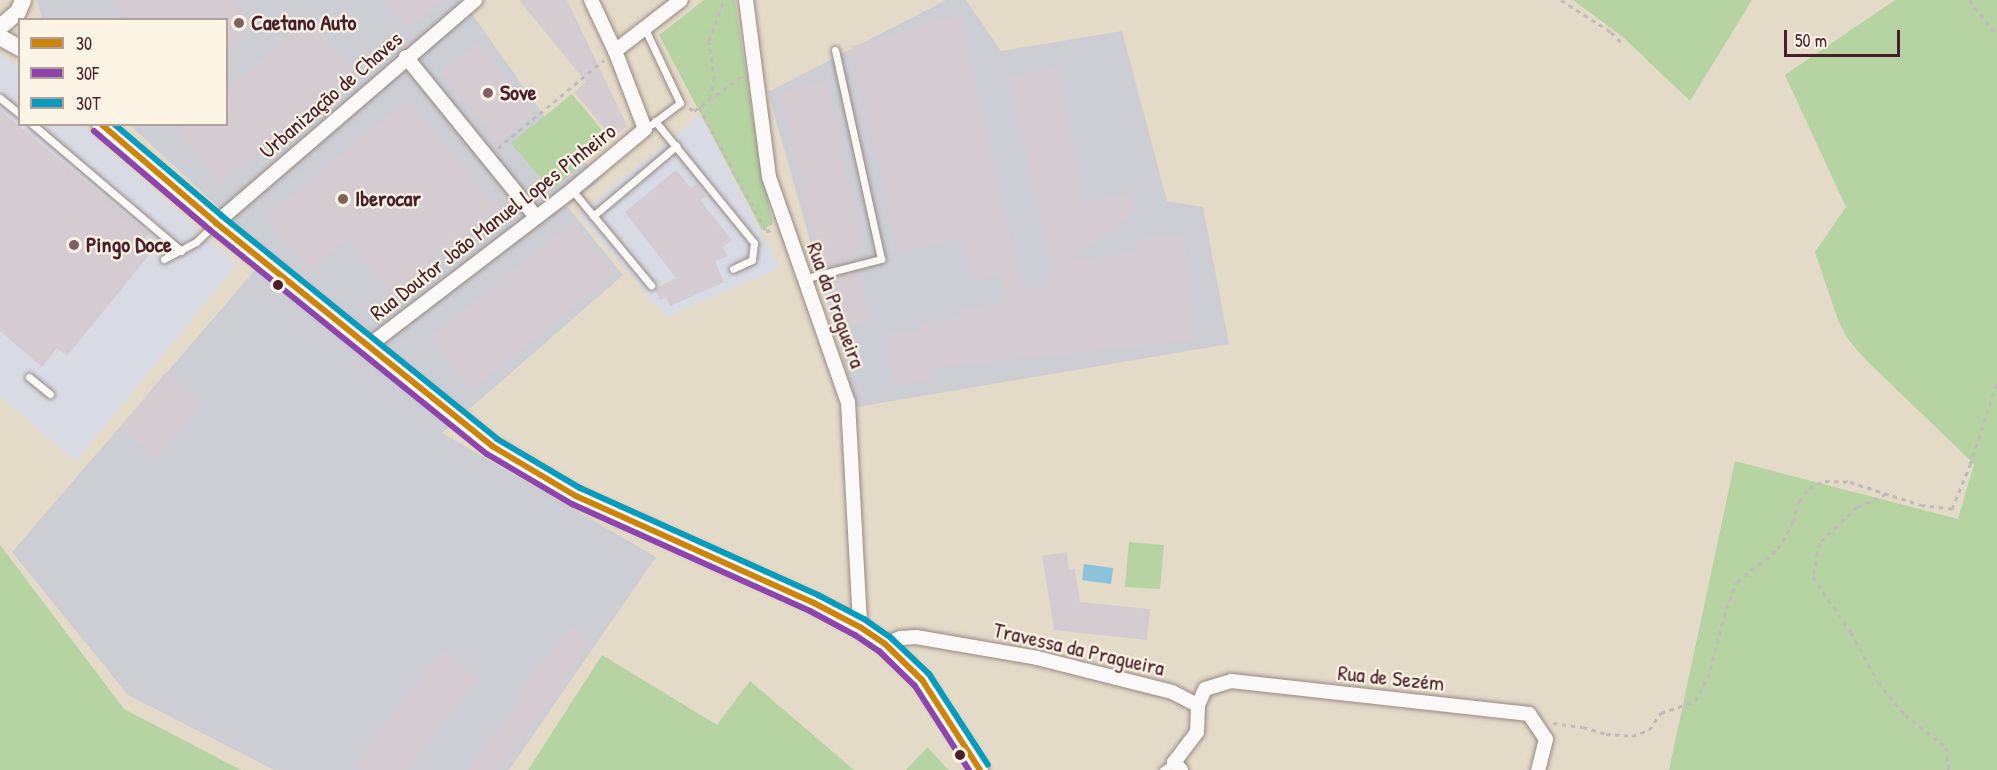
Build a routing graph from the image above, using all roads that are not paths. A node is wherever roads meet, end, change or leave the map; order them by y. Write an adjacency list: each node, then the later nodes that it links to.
1 (475, 0): 12 (street, Urbanização de Chaves)
2 (591, 0): 11 (street)
3 (681, 0): 7 (street)
4 (746, 0): 26 (street, Rua da Pragueira)
5 (21, 11): 6 (street)
6 (0, 27)
7 (645, 29): 11 (street); 15 (lane)
8 (0, 37): 9 (street)
9 (18, 47)
10 (835, 50): 26 (lane)
11 (615, 51): 15 (street)
12 (406, 57): 20 (street); 22 (street, Urbanização de Chaves)
13 (0, 98): 14 (lane)
14 (18, 112)
15 (650, 125): 18 (lane); 19 (street, Rua Doutor João Manuel Lopes Pinheiro)
16 (34, 126): 23 (lane)
17 (102, 126): 22 (street)
18 (676, 146): 21 (lane); 25 (lane)
19 (572, 190): 20 (street, Rua Doutor João Manuel Lopes Pinheiro); 21 (lane)
20 (535, 216): 28 (street, Rua Doutor João Manuel Lopes Pinheiro)
21 (593, 216): 27 (lane)
22 (216, 223): 23 (lane); 28 (street)
23 (181, 251): 24 (lane)
24 (164, 259)
25 (733, 269)
26 (803, 279): 31 (street, Rua da Pragueira)
27 (651, 285)
28 (367, 347): 31 (street)
29 (29, 377): 30 (lane)
30 (50, 394)
31 (860, 627): 32 (street)
32 (885, 644): 33 (street, Travessa da Pragueira); 35 (street)
33 (1198, 705): 34 (street); 36 (street, Rua de Sezém)
34 (1172, 767)
35 (980, 770)
36 (1538, 770)

